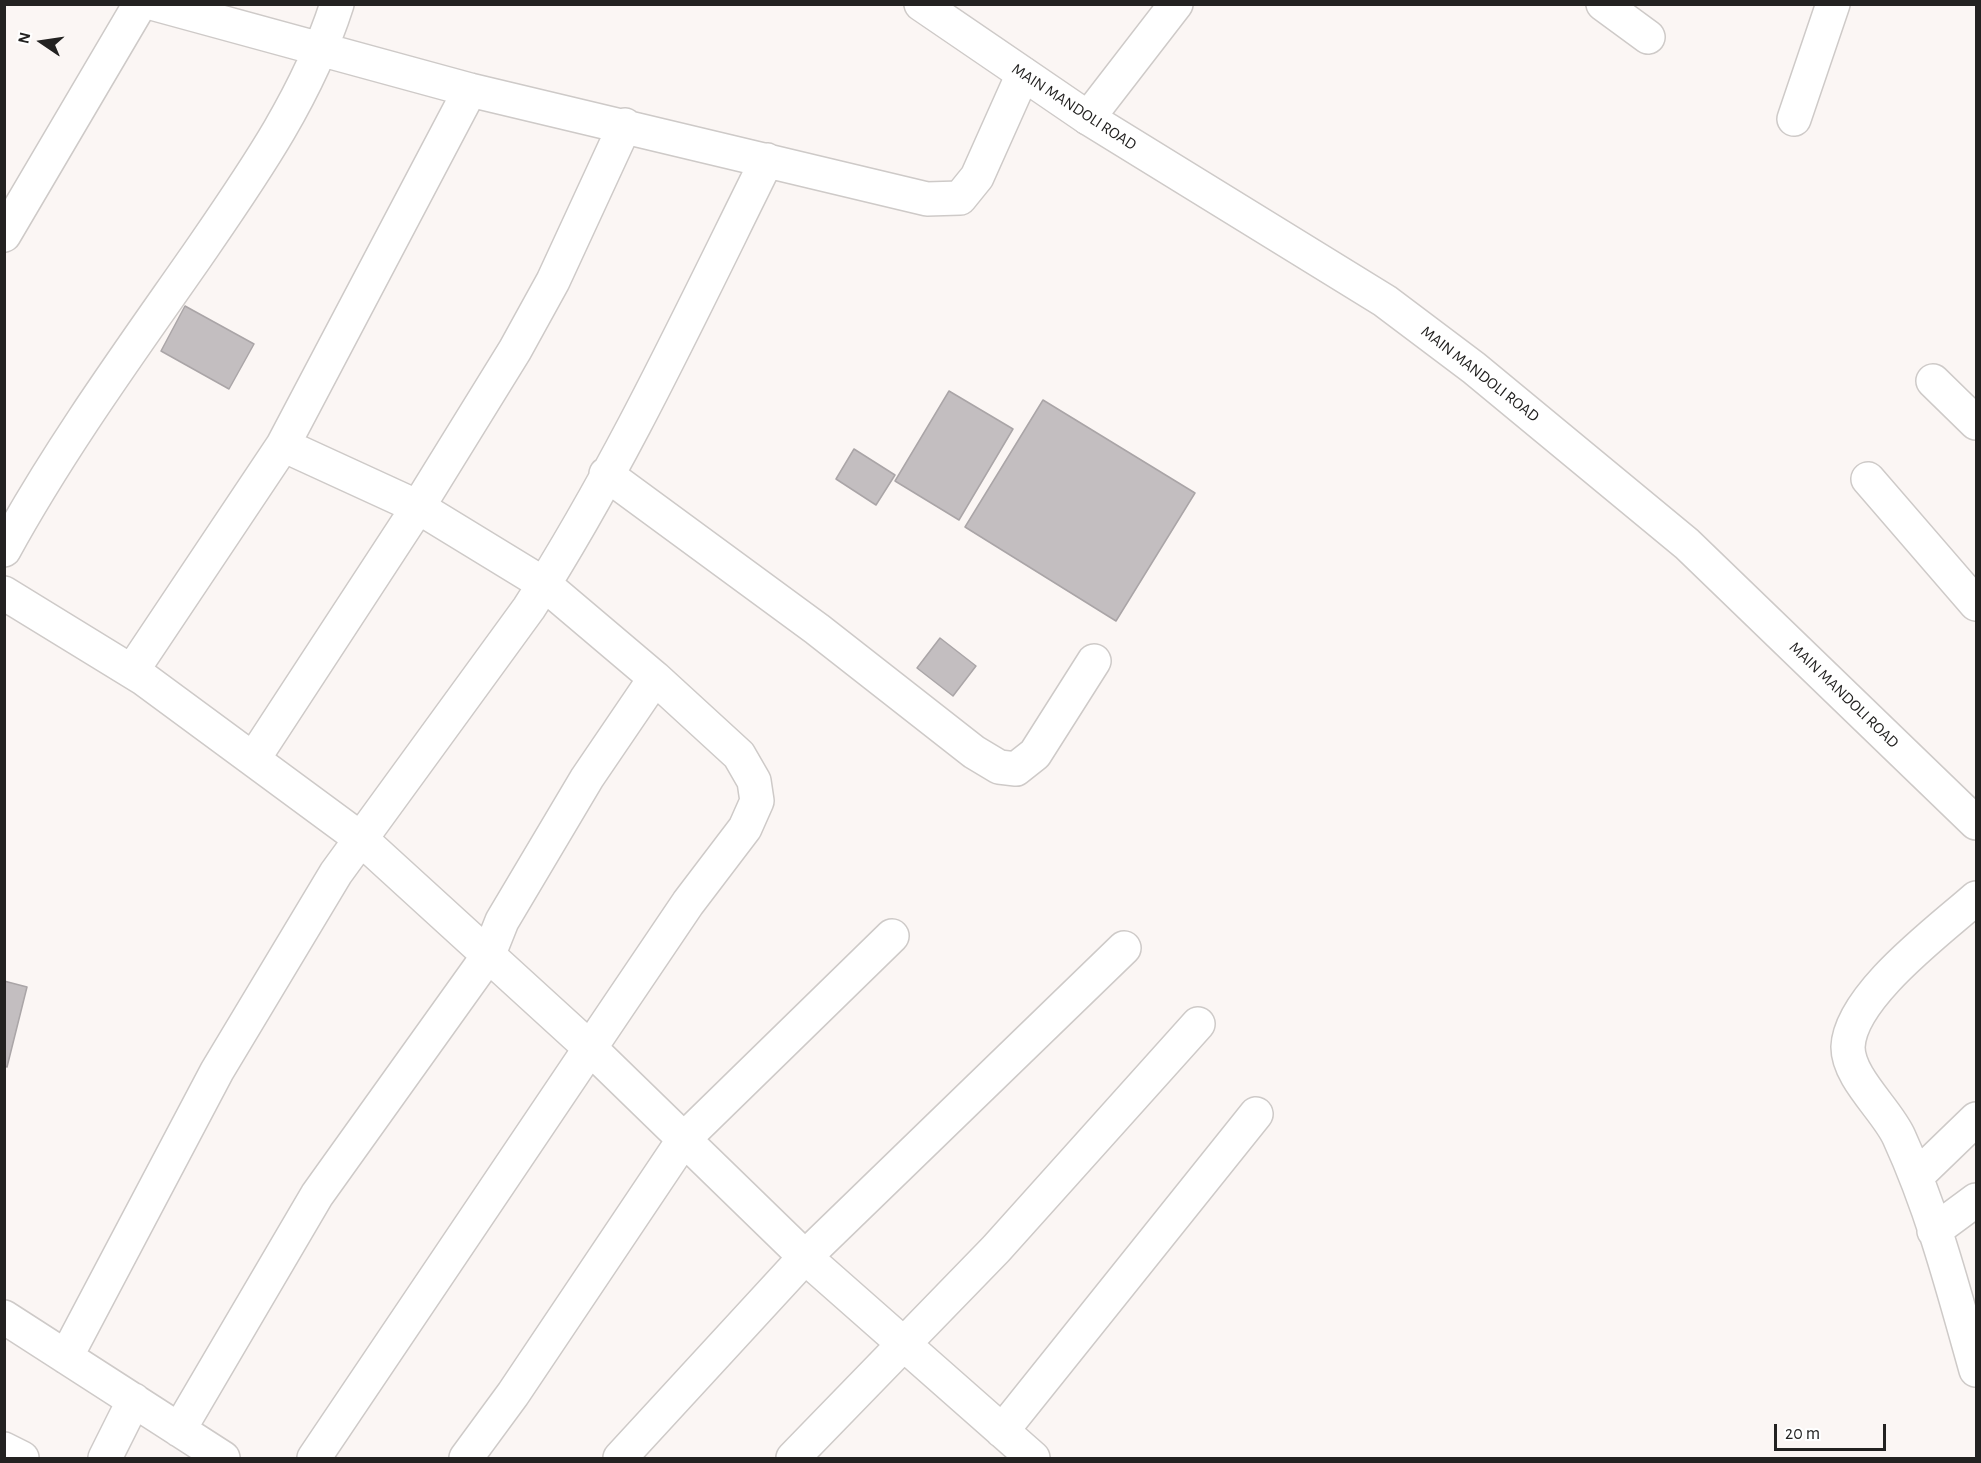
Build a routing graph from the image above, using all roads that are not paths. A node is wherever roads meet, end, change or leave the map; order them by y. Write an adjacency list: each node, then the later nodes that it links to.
1 (140, 4): 16 (street)
2 (156, 4): 9 (street)
3 (337, 4): 9 (street)
4 (921, 4): 10 (street, MAIN MANDOLI ROAD)
5 (1833, 4): 13 (street)
6 (1175, 5): 12 (street)
7 (1605, 5): 8 (street)
8 (1648, 37)
9 (323, 49): 11 (street); 23 (street)
10 (1023, 74): 12 (street, MAIN MANDOLI ROAD); 15 (street)
11 (470, 90): 14 (street); 19 (street)
12 (1088, 118): 31 (street, MAIN MANDOLI ROAD)
13 (1794, 119)
14 (626, 125): 15 (street); 22 (street)
15 (767, 160): 20 (street)
16 (4, 235)
17 (1933, 381): 18 (street)
18 (1977, 423)
19 (283, 445): 22 (street); 28 (street)
20 (606, 474): 24 (street); 27 (street)
21 (1868, 479): 26 (street)
22 (418, 507): 24 (street); 30 (street)
23 (4, 550)
24 (544, 584): 29 (street); 32 (street)
25 (4, 593): 28 (street)
26 (1977, 604)
27 (1094, 661)
28 (132, 671): 30 (street)
29 (655, 678): 36 (street); 38 (street)
30 (254, 758): 32 (street)
31 (1973, 812)
32 (361, 839): 36 (street); 49 (street)
33 (1977, 898): 42 (street)
34 (892, 936): 41 (street)
35 (1124, 948): 45 (street)
36 (488, 956): 38 (street); 52 (street)
37 (1198, 1024): 48 (street)
38 (590, 1048): 41 (street); 58 (street)
39 (1256, 1114): 53 (street)
40 (1977, 1119): 42 (street)
41 (684, 1139): 45 (street); 59 (street)
42 (1916, 1177): 44 (street)
43 (1977, 1200): 44 (street)
44 (1935, 1231): 46 (street)
45 (805, 1257): 48 (street); 60 (street)
46 (1966, 1294): 50 (street)
47 (4, 1317): 49 (street)
48 (904, 1343): 53 (street); 61 (street)
49 (66, 1357): 51 (street)
50 (1977, 1370)
51 (134, 1400): 52 (street); 56 (street)
52 (179, 1430): 57 (street)
53 (1002, 1431): 62 (street)
54 (4, 1449): 55 (street)
55 (22, 1458)
56 (105, 1458)
57 (223, 1458)
58 (314, 1458)
59 (466, 1458)
60 (620, 1458)
61 (794, 1458)
62 (1033, 1458)

